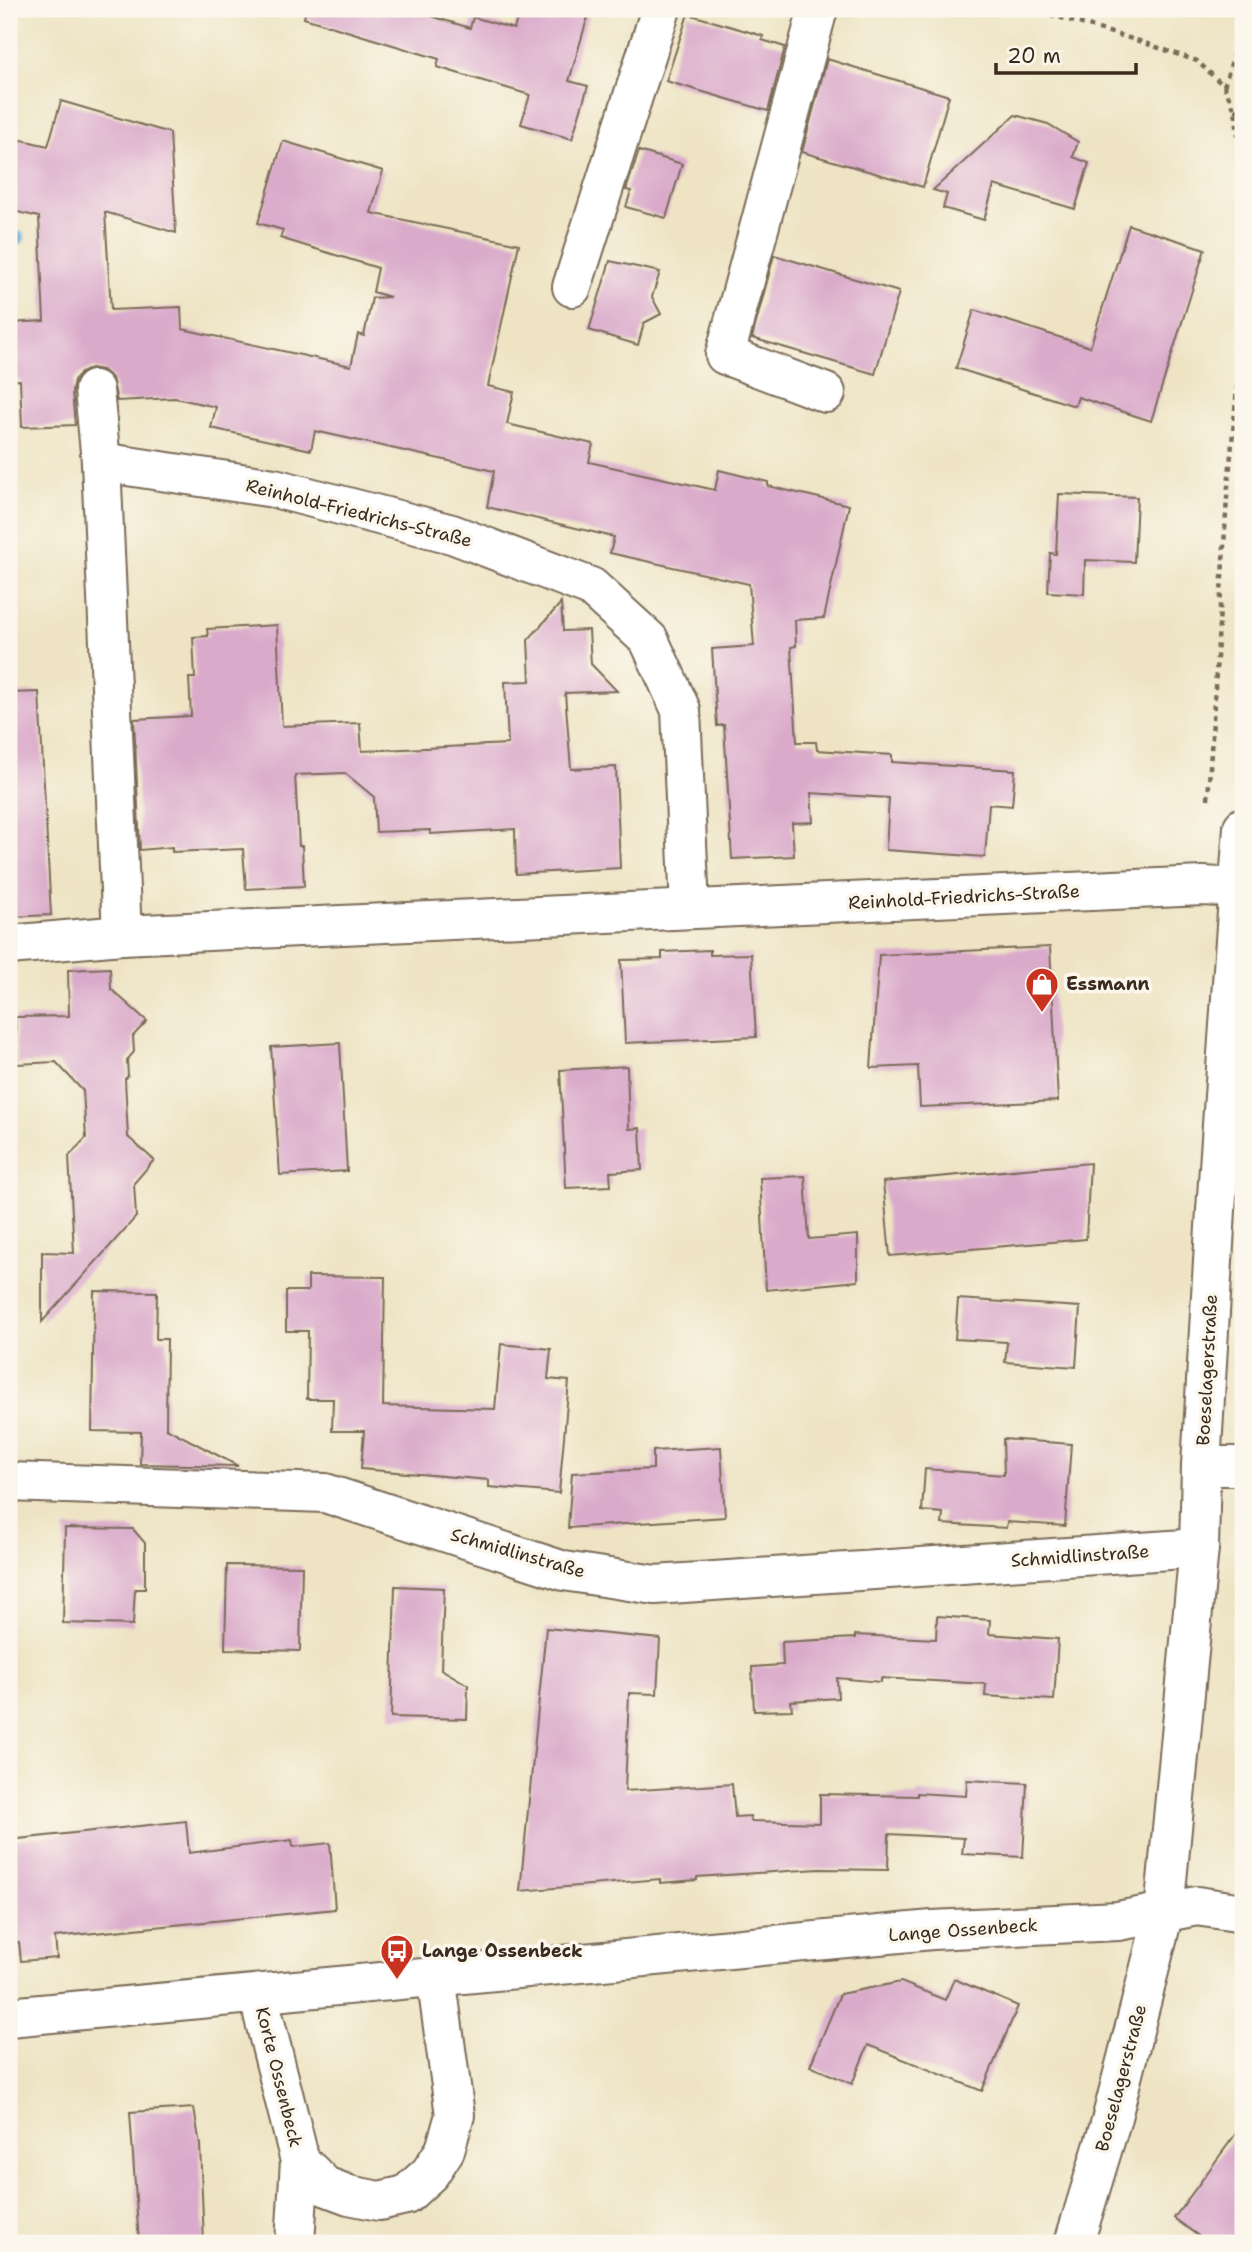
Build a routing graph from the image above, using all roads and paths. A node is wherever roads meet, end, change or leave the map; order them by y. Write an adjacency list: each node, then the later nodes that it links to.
1 (661, 9): 9 (street)
2 (818, 9): 11 (street)
3 (1031, 9): 5 (path)
4 (1243, 24): 5 (path)
5 (1224, 86): 6 (path)
6 (1235, 110): 7 (path); 8 (path)
7 (1243, 112)
8 (1243, 173)
9 (572, 286)
10 (94, 390): 12 (street)
11 (826, 393)
12 (101, 462): 15 (street, Reinhold-Friedrichs-Straße); 16 (street)
13 (1243, 827): 14 (street, Boeselagerstraße)
14 (1238, 888): 15 (street, Reinhold-Friedrichs-Straße); 18 (street, Boeselagerstraße)
15 (690, 909): 16 (street, Reinhold-Friedrichs-Straße)
16 (122, 935): 17 (street, Reinhold-Friedrichs-Straße)
17 (9, 945)
18 (1201, 1466): 19 (street); 21 (street, Boeselagerstraße)
19 (1243, 1466)
20 (9, 1482): 21 (street, Schmidlinstraße)
21 (1199, 1548): 22 (street, Boeselagerstraße)
22 (1164, 1912): 23 (street); 24 (street, Lange Ossenbeck); 29 (street, Boeselagerstraße)
23 (1243, 1913)
24 (436, 1976): 25 (street, Lange Ossenbeck); 27 (street, Korte Ossenbeck)
25 (258, 1994): 26 (street, Lange Ossenbeck); 27 (street, Korte Ossenbeck)
26 (9, 2017)
27 (300, 2161): 28 (street, Korte Ossenbeck)
28 (295, 2243)
29 (1074, 2243)

